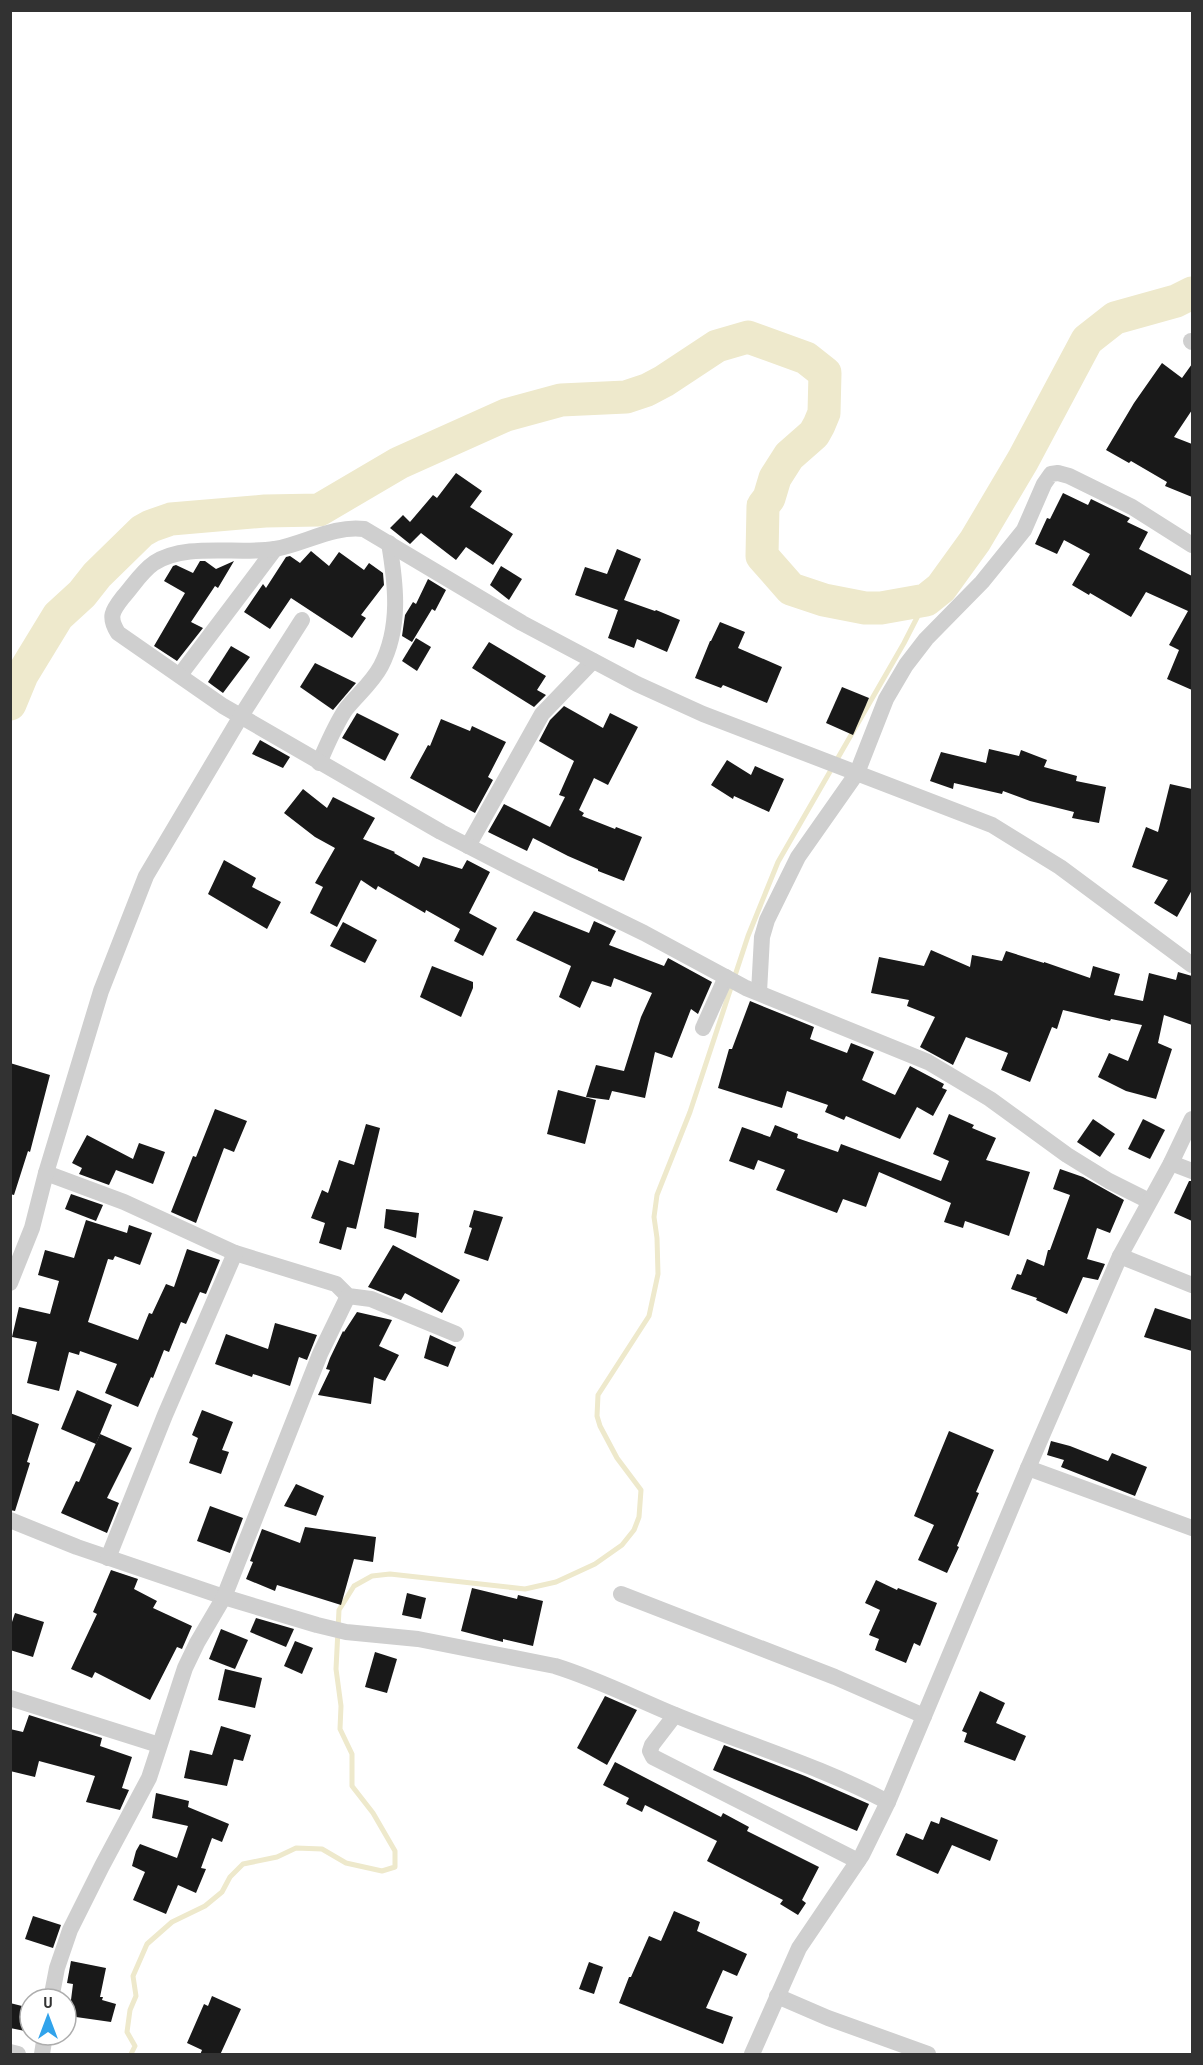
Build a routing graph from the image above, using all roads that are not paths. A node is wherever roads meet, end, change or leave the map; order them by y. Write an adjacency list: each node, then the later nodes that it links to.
1 (389, 543): 3 (street); 5 (street); 8 (street)
2 (1192, 545): 9 (street)
3 (275, 549): 6 (street); 6 (street)
4 (302, 620): 7 (street)
5 (593, 662): 9 (street); 10 (street)
6 (180, 675): 7 (street)
7 (241, 716): 8 (street); 18 (street)
8 (319, 763): 10 (street)
9 (849, 770): 11 (street); 13 (street)
10 (468, 846): 12 (street)
11 (1192, 965)
12 (728, 978): 13 (street); 14 (street)
13 (752, 990): 19 (street)
14 (704, 1028)
15 (1192, 1119): 16 (street)
16 (1171, 1163): 17 (street); 19 (street)
17 (1192, 1171)
18 (46, 1173): 20 (street); 22 (street)
19 (1149, 1201): 21 (street)
20 (235, 1253): 24 (street); 29 (street)
21 (1120, 1256): 23 (street); 26 (street)
22 (10, 1283)
23 (1192, 1285)
24 (348, 1296): 25 (street); 31 (street)
25 (456, 1334)
26 (1028, 1468): 28 (street); 34 (street)
27 (10, 1520): 29 (street)
28 (1192, 1528)
29 (108, 1558): 31 (street)
30 (621, 1594): 34 (street)
31 (224, 1597): 33 (street); 35 (street)
32 (10, 1698): 35 (street)
33 (675, 1715): 36 (street); 37 (street)
34 (924, 1716): 36 (street)
35 (159, 1745): 38 (street)
36 (888, 1802): 37 (street)
37 (858, 1861): 39 (street)
38 (53, 1987)
39 (777, 1996): 42 (street); 43 (street)
40 (10, 2052): 41 (street)
41 (18, 2055)
42 (752, 2055)
43 (928, 2055)

